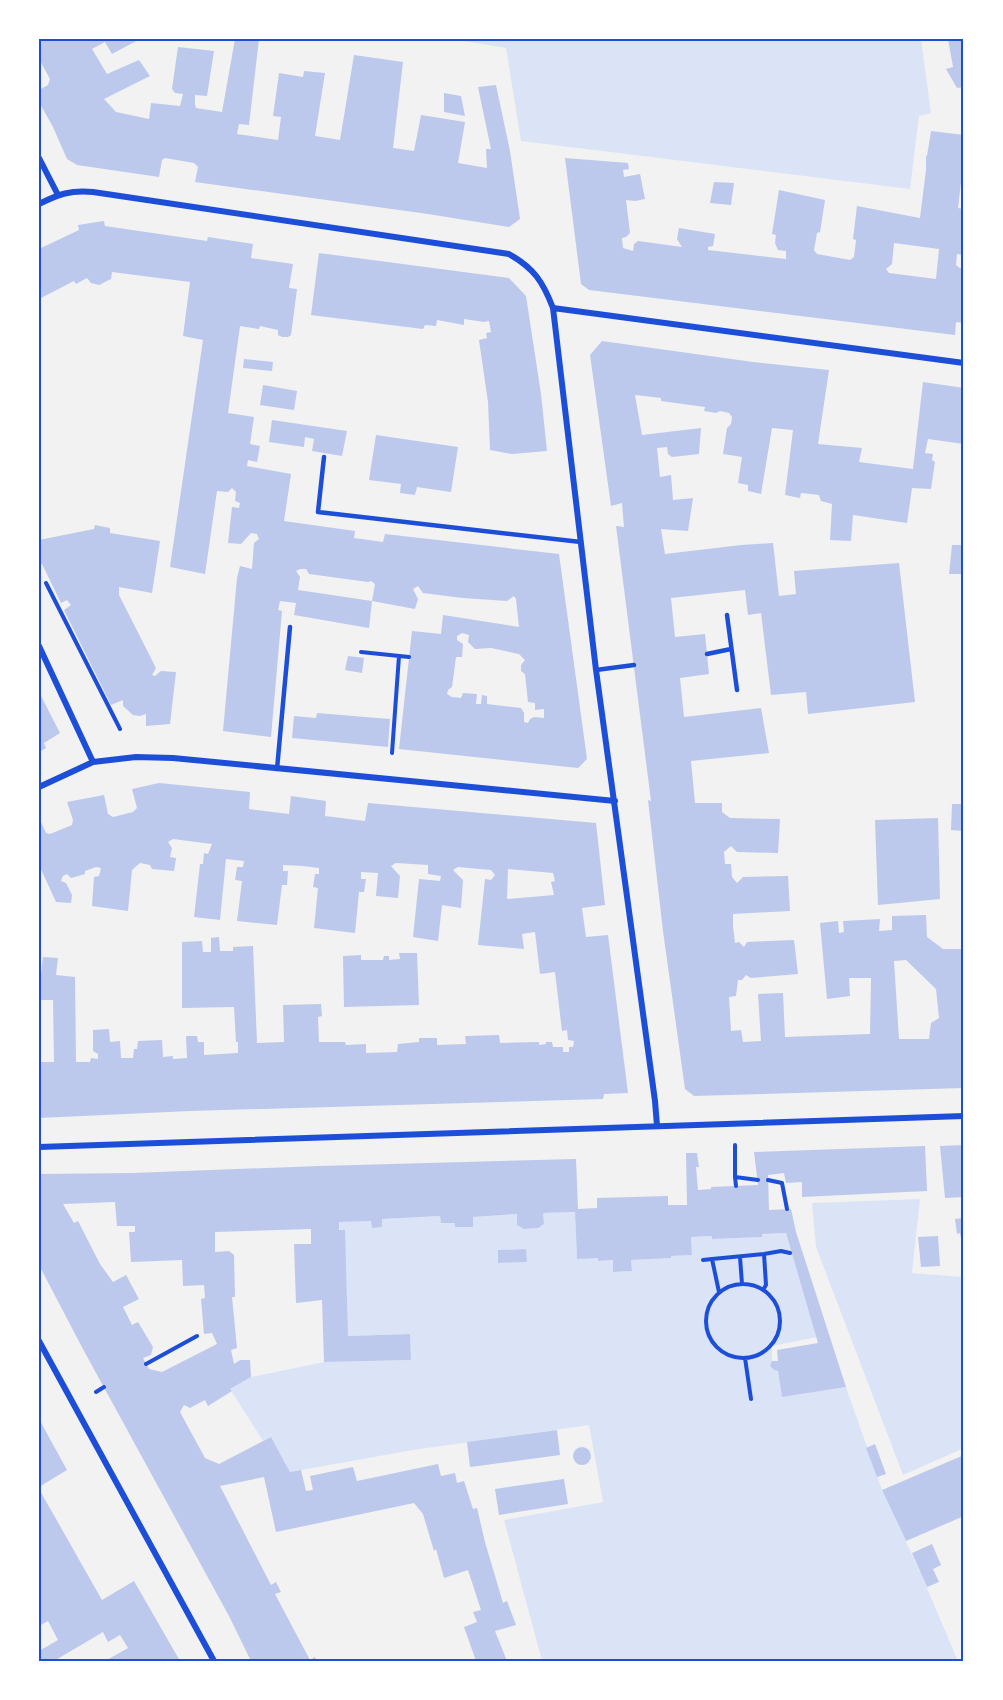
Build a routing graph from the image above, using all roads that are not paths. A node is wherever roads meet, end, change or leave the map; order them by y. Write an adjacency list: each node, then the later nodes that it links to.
1 (39, 158): 2 (street)
2 (58, 195): 3 (street); 4 (street)
3 (39, 204)
4 (553, 308): 5 (street); 7 (street)
5 (964, 363)
6 (324, 457): 7 (lane)
7 (581, 542): 14 (street)
8 (727, 615): 11 (lane)
9 (290, 627): 17 (lane)
10 (39, 646): 16 (street)
11 (731, 650): 12 (lane); 15 (lane)
12 (707, 654)
13 (634, 665): 14 (lane)
14 (596, 670): 19 (street)
15 (737, 690)
16 (93, 762): 17 (street); 18 (street)
17 (277, 770): 19 (street)
18 (39, 787)
19 (615, 801): 21 (street)
20 (964, 1116): 21 (street)
21 (657, 1126): 22 (street)
22 (39, 1147)
23 (39, 1341): 24 (street)
24 (214, 1661)

